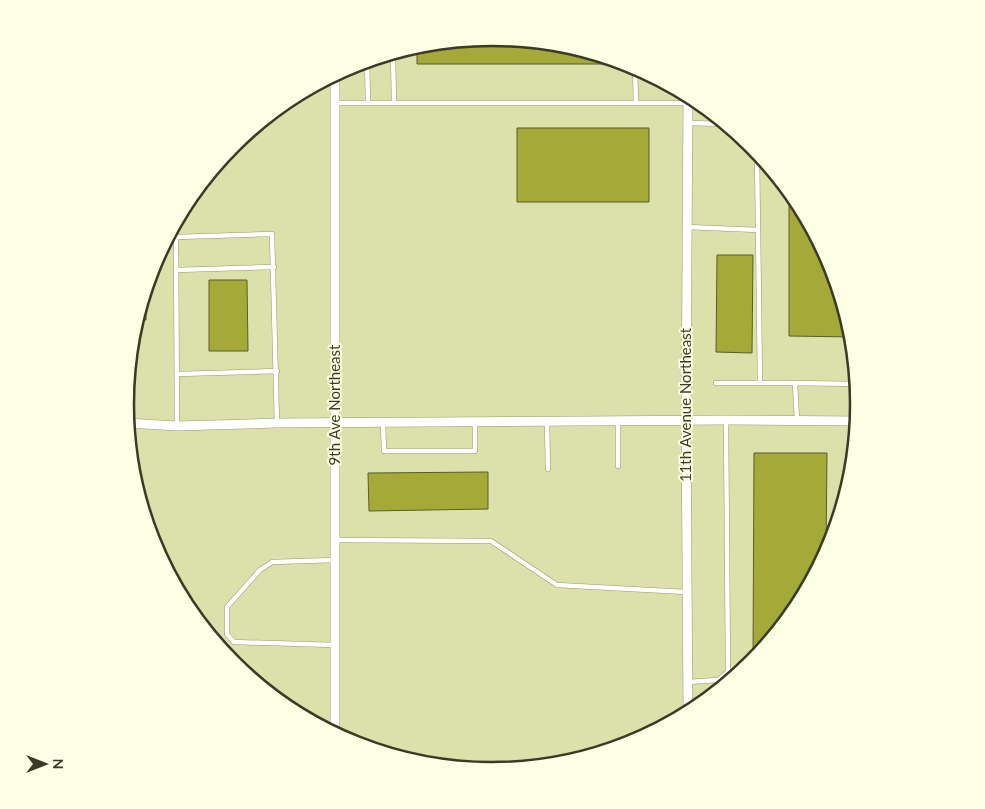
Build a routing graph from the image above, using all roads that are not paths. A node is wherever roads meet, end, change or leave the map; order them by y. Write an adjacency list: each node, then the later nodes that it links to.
1 (393, 60): 8 (lane)
2 (368, 69): 7 (lane)
3 (635, 76): 9 (lane)
4 (334, 83): 6 (street, 9th Ave Northeast)
5 (681, 100): 9 (lane)
6 (334, 103): 7 (lane); 34 (street, 9th Ave Northeast)
7 (368, 103): 8 (lane)
8 (394, 103): 9 (lane)
9 (636, 103)
10 (688, 104): 11 (street, 11th Avenue Northeast)
11 (688, 123): 12 (lane); 14 (street, 11th Avenue Northeast)
12 (715, 124)
13 (758, 164): 15 (lane)
14 (687, 227): 15 (lane); 26 (street, 11th Avenue Northeast)
15 (758, 230): 21 (lane)
16 (274, 267): 17 (lane); 17 (lane); 18 (lane)
17 (176, 270): 19 (lane)
18 (276, 371): 19 (lane); 32 (lane)
19 (177, 374): 35 (lane)
20 (716, 383): 21 (lane)
21 (760, 383): 22 (lane)
22 (795, 383): 23 (lane); 30 (lane)
23 (850, 384)
24 (726, 420): 26 (street); 30 (street); 42 (lane)
25 (618, 421): 26 (street); 29 (street); 36 (lane)
26 (686, 421): 40 (street, 11th Avenue Northeast)
27 (850, 421): 30 (street)
28 (475, 422): 29 (street); 33 (street); 33 (lane)
29 (547, 422): 37 (lane)
30 (797, 422)
31 (135, 423): 35 (street)
32 (277, 423): 34 (street); 35 (street)
33 (383, 423): 34 (street)
34 (334, 424): 38 (street, 9th Ave Northeast)
35 (177, 426)
36 (618, 466)
37 (548, 468)
38 (335, 540): 39 (street, 9th Ave Northeast); 40 (lane)
39 (334, 560): 41 (street, 9th Ave Northeast); 41 (lane)
40 (686, 592): 42 (street, 11th Avenue Northeast)
41 (334, 645): 44 (street, 9th Ave Northeast)
42 (688, 682): 43 (street, 11th Avenue Northeast)
43 (688, 705)
44 (334, 726)

